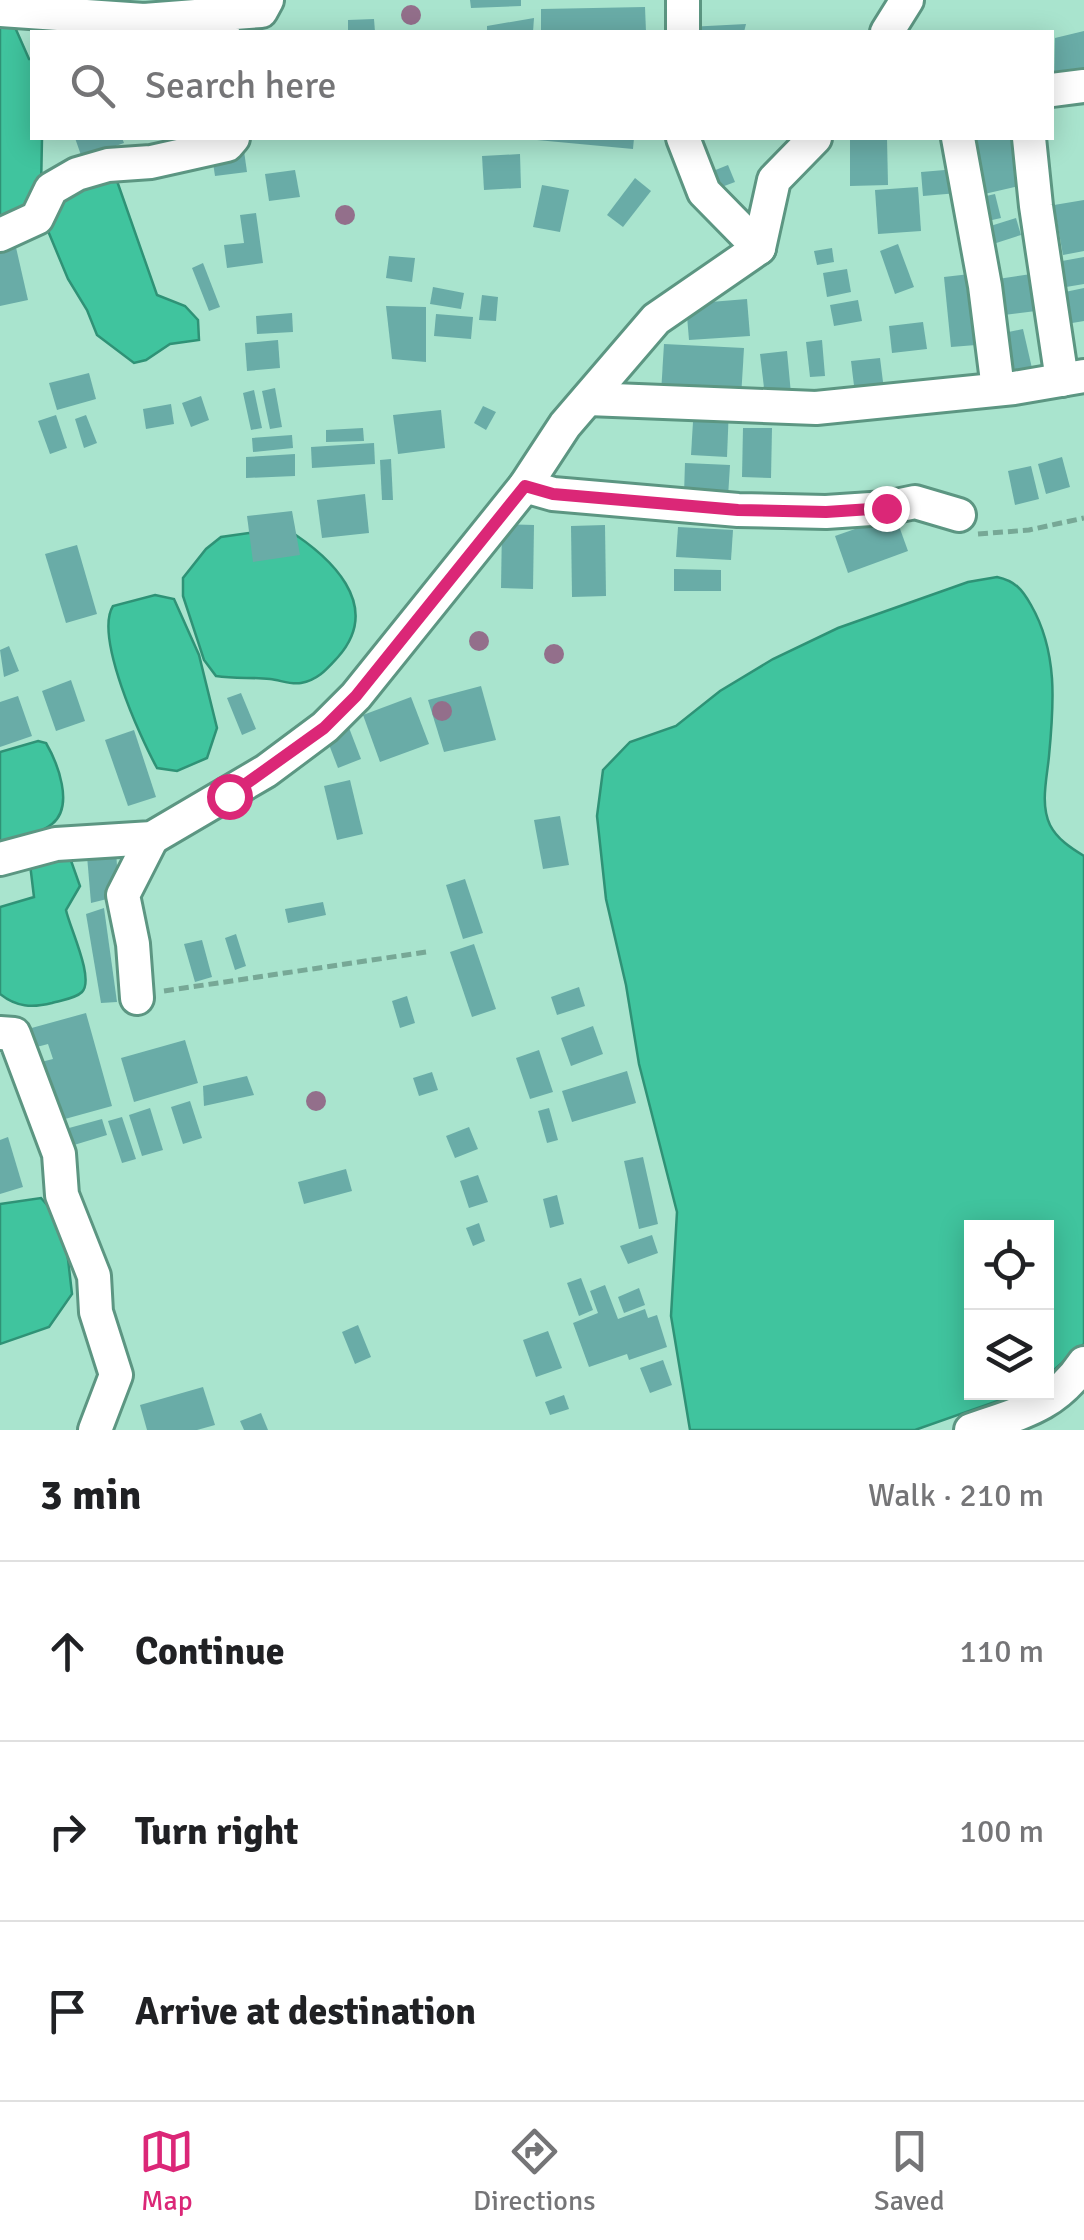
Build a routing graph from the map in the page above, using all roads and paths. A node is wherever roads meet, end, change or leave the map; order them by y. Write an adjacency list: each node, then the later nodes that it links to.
1 (267, 0): 5 (street)
2 (683, 0): 6 (street)
3 (907, 0): 7 (street)
4 (0, 10): 5 (street)
5 (222, 23)
6 (683, 30)
7 (888, 30)
8 (1084, 86): 9 (street)
9 (1054, 90)
10 (231, 140): 15 (street)
11 (685, 140): 16 (street)
12 (813, 140): 16 (street)
13 (958, 140): 18 (street)
14 (1029, 140): 17 (street)
15 (0, 235)
16 (759, 248): 19 (street)
17 (1073, 378): 18 (street)
18 (998, 389): 19 (street)
19 (588, 399): 20 (street)
20 (525, 486): 21 (street); 23 (street)
21 (959, 514): 22 (path)
22 (1084, 518)
23 (152, 838): 24 (street); 26 (street)
24 (0, 859)
25 (426, 952): 26 (path)
26 (137, 998)
27 (0, 1033): 29 (street)
28 (1084, 1363): 30 (street)
29 (94, 1430)
30 (970, 1430)

